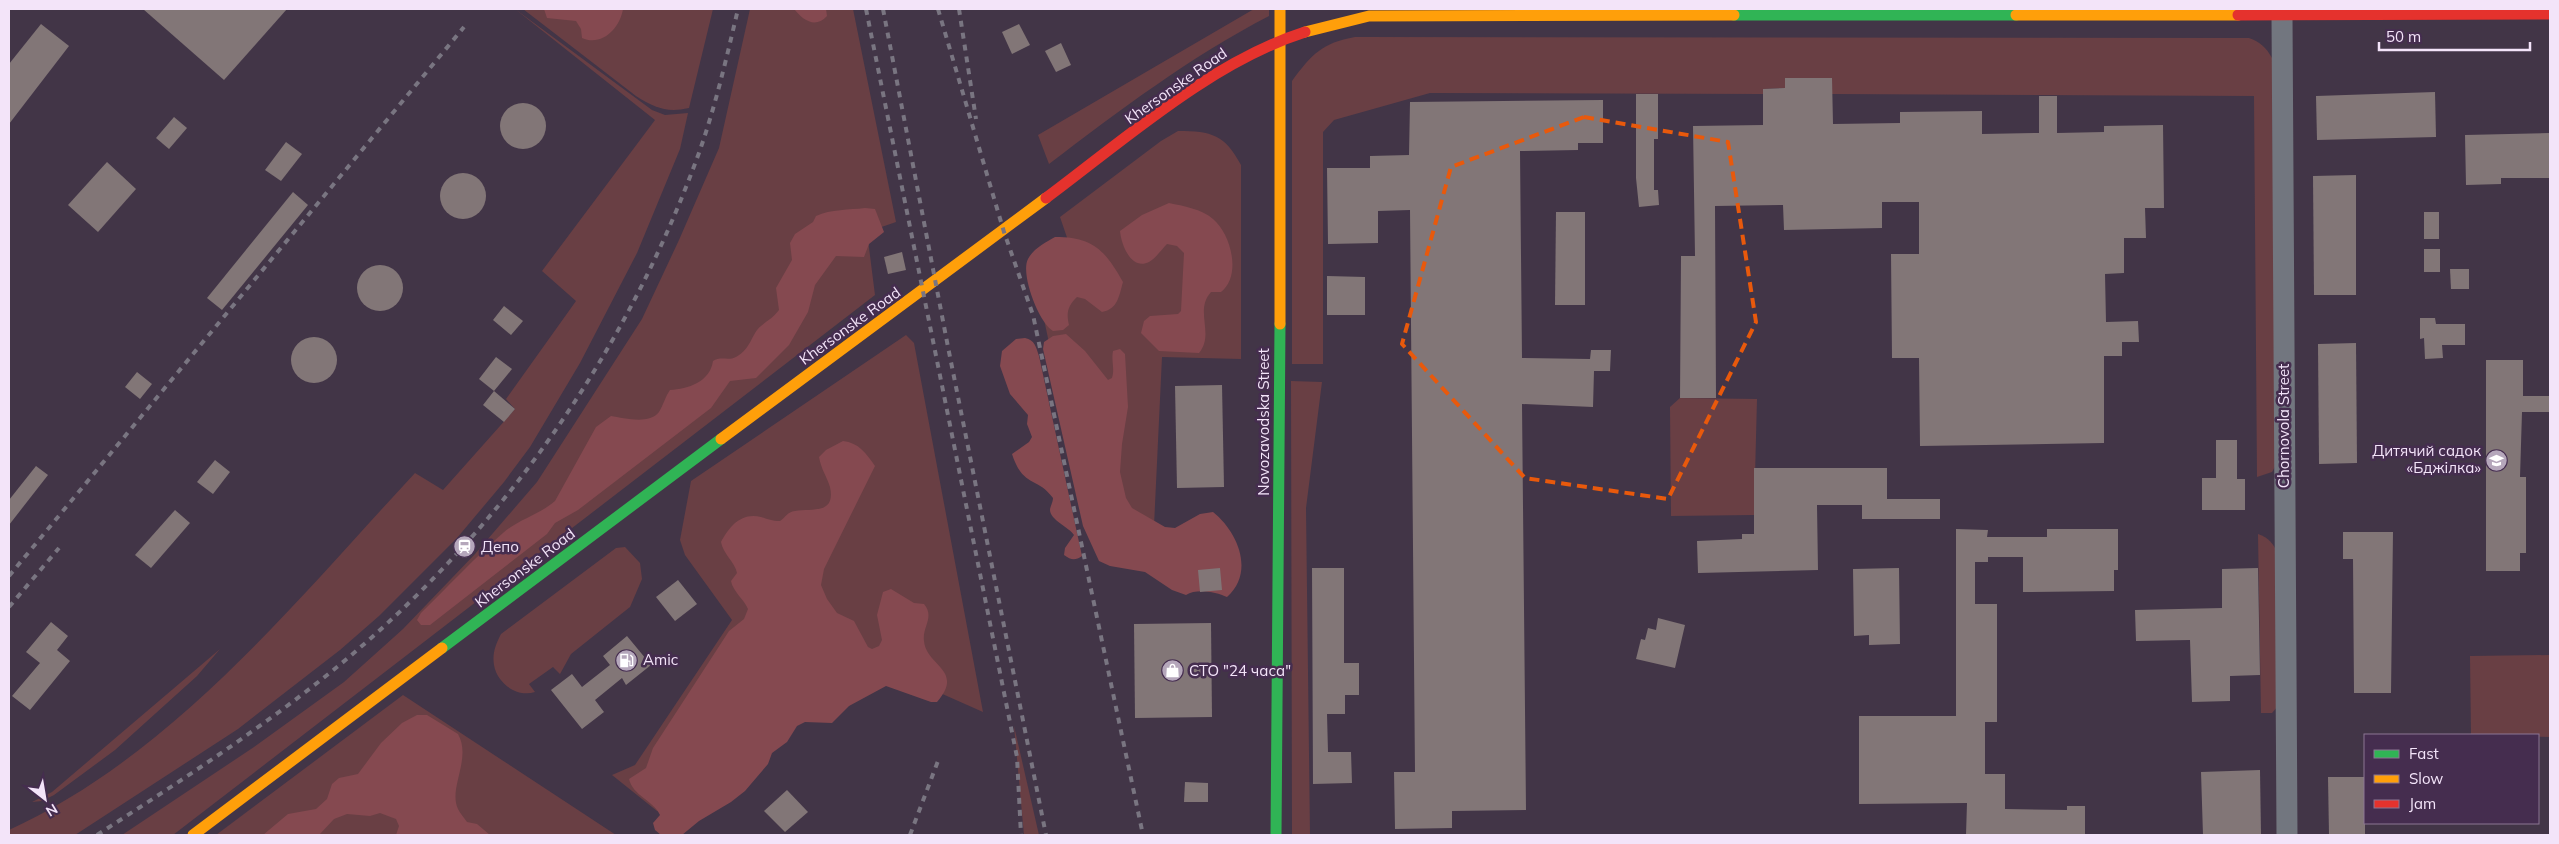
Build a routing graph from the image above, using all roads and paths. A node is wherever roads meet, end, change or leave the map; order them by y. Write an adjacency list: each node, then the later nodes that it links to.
1 (1280, 9): 4 (main road, Novozavodska Street)
2 (2550, 14): 3 (main road, Khersonske Road)
3 (2282, 16): 4 (main road, Khersonske Road); 7 (street, Chornovola Street)
4 (1280, 41): 5 (main road, Khersonske Road); 6 (main road, Novozavodska Street)
5 (193, 835)
6 (1276, 835)
7 (2287, 835)

